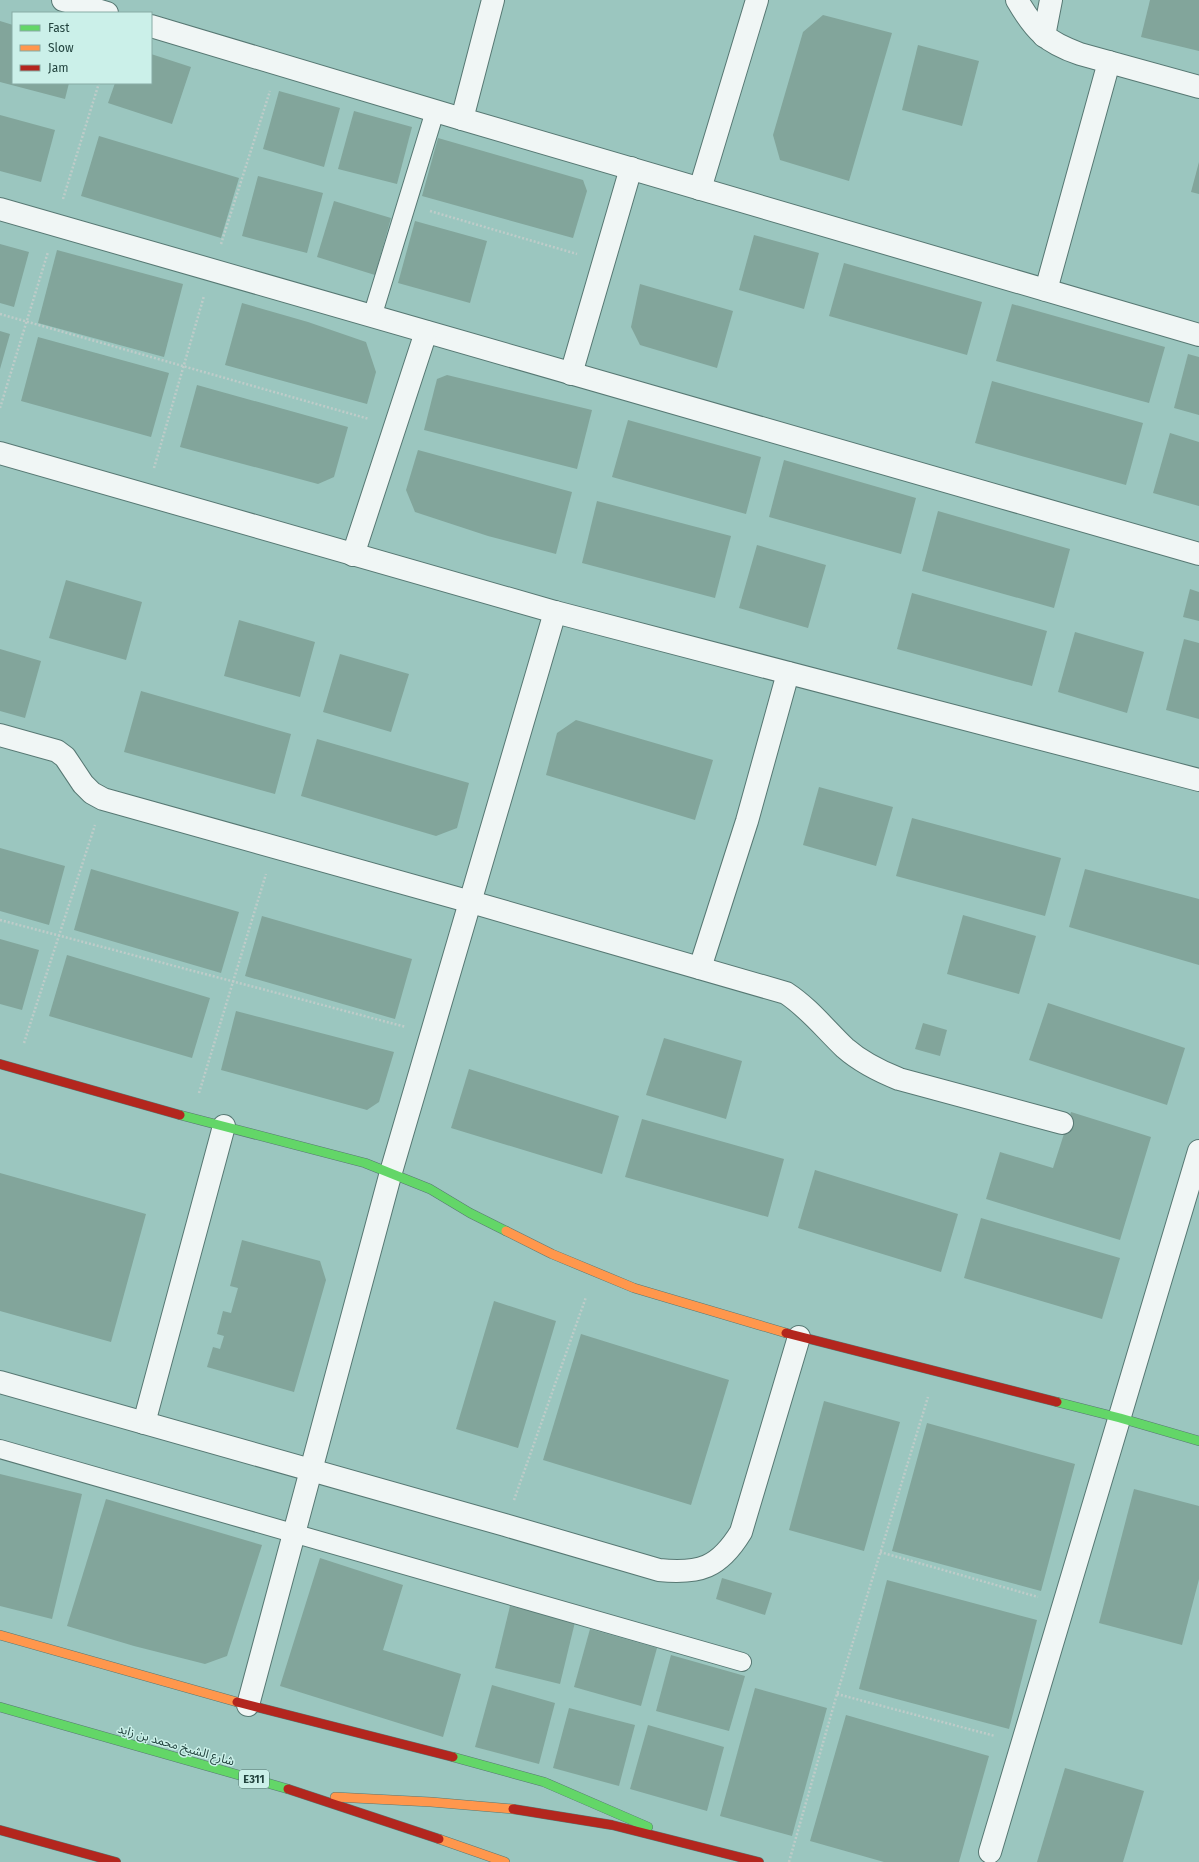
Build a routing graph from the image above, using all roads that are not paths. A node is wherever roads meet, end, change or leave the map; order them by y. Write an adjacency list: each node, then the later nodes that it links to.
1 (63, 0): 6 (street)
2 (493, 0): 12 (street)
3 (756, 0): 14 (street)
4 (1017, 0): 8 (street)
5 (1051, 0): 8 (street)
6 (104, 12)
7 (152, 26): 11 (street)
8 (1044, 36): 9 (street)
9 (1108, 62): 10 (street); 16 (street)
10 (1199, 87)
11 (435, 111): 12 (street); 17 (lane)
12 (462, 119): 13 (street)
13 (631, 168): 14 (street); 20 (street)
14 (700, 189): 16 (street)
15 (0, 210): 17 (street)
16 (1046, 290): 19 (street)
17 (372, 317): 18 (street)
18 (426, 332): 20 (street); 23 (street)
19 (1199, 335)
20 (571, 374): 22 (street)
21 (0, 453): 23 (street)
22 (1199, 554)
23 (353, 555): 24 (street)
24 (555, 612): 25 (street); 28 (street)
25 (788, 673): 27 (street); 29 (street)
26 (0, 735): 28 (street)
27 (1199, 780)
28 (471, 902): 29 (street); 34 (street)
29 (700, 968): 31 (street)
30 (0, 1064): 32 (main road)
31 (1062, 1123)
32 (224, 1126): 34 (main road); 38 (street)
33 (1199, 1153): 37 (street)
34 (392, 1172): 35 (main road); 41 (street)
35 (799, 1337): 37 (main road); 41 (street)
36 (0, 1382): 38 (street)
37 (1120, 1418): 39 (main road); 51 (street)
38 (144, 1423): 41 (street)
39 (1199, 1441)
40 (0, 1450): 42 (lane)
41 (311, 1470): 42 (street)
42 (294, 1534): 44 (lane); 45 (street)
43 (0, 1634): 45 (main road)
44 (742, 1662)
45 (248, 1705): 49 (main road)
46 (0, 1707): 47 (main road, شارع الشيخ محمد بن زايد / E311)
47 (313, 1796): 49 (main road); 54 (main road, شارع الشيخ محمد بن زايد / E311)
48 (0, 1830): 50 (main road)
49 (683, 1842): 55 (main road)
50 (67, 1849): 52 (main road); 53 (main road)
51 (990, 1852)
52 (89, 1862)
53 (116, 1862)
54 (505, 1862)
55 (759, 1862)

